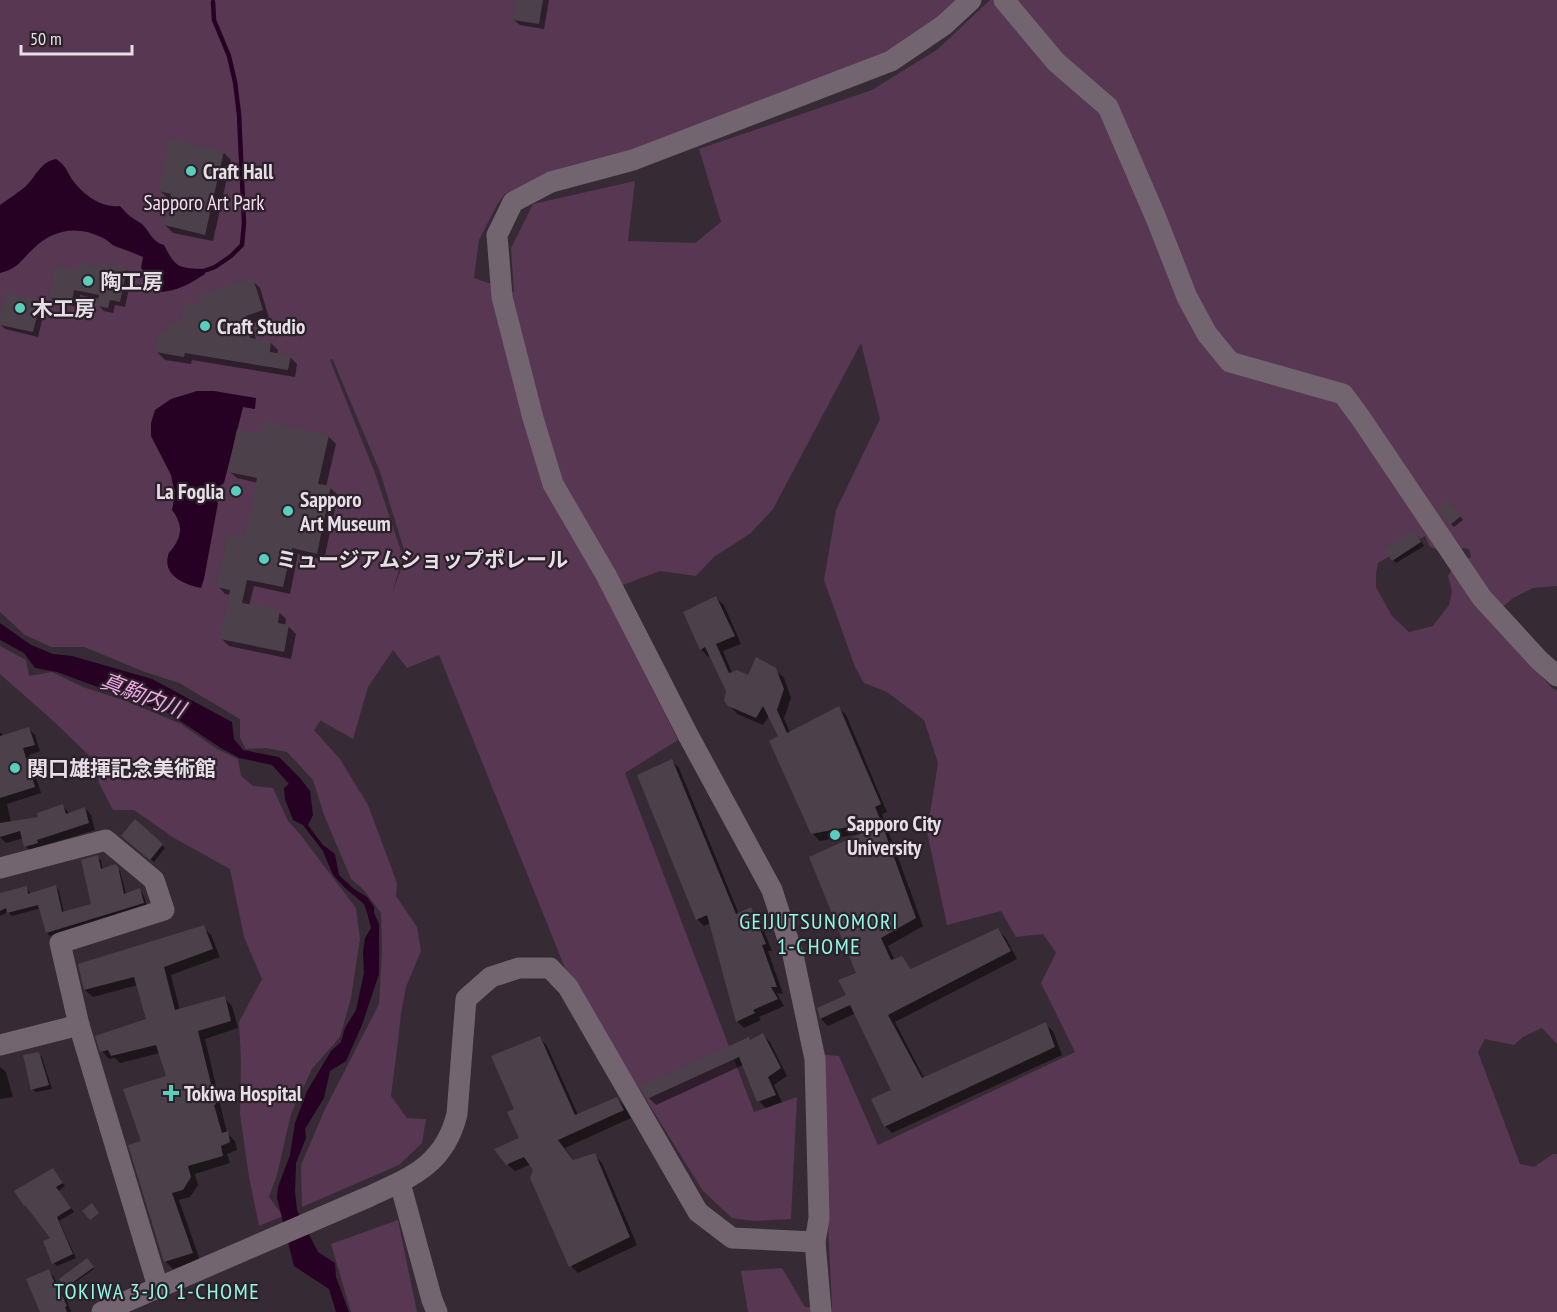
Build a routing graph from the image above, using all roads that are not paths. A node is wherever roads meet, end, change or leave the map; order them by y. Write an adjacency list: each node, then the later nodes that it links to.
1 (971, 0): 8 (street)
2 (1004, 0): 3 (street)
3 (1557, 676)
4 (0, 868): 5 (street)
5 (79, 1025): 6 (street); 9 (street)
6 (0, 1045)
7 (400, 1183): 8 (street); 9 (street); 11 (street)
8 (815, 1242): 12 (street)
9 (158, 1287): 10 (street)
10 (102, 1312)
11 (437, 1312)
12 (821, 1312)

